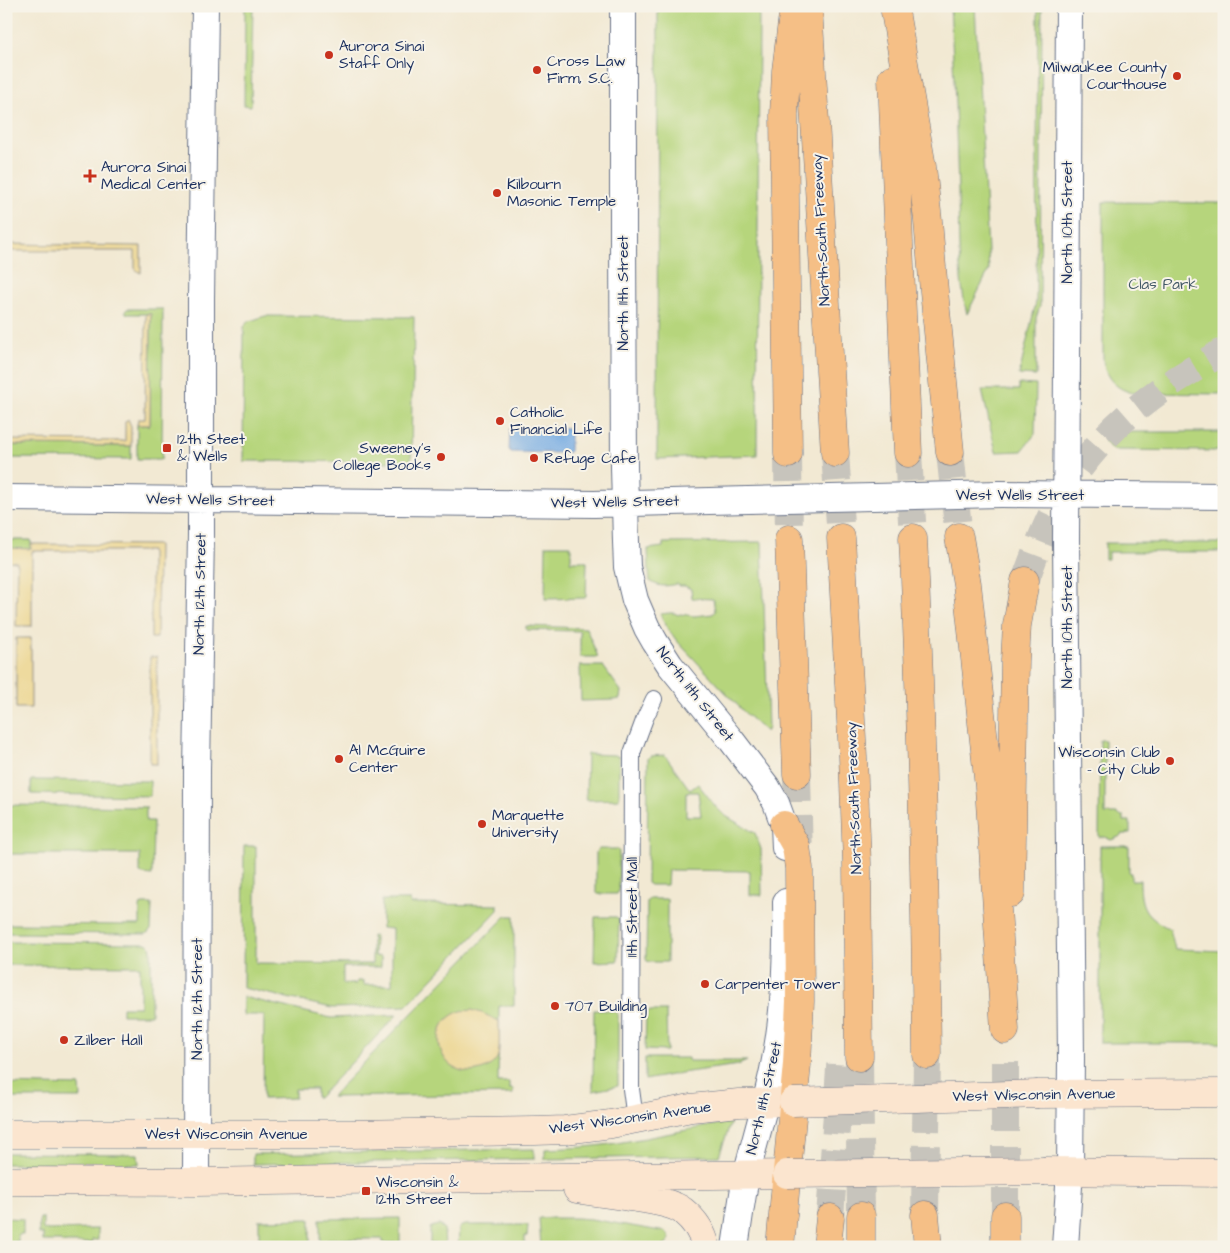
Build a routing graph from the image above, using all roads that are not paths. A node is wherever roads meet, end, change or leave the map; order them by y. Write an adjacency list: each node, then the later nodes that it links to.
1 (205, 6): 15 (street, North 12th Street)
2 (623, 6): 16 (street, North 11th Street)
3 (794, 6): 11 (highway)
4 (808, 6): 9 (highway, North-South Freeway)
5 (889, 6): 10 (highway)
6 (894, 6): 8 (highway)
7 (1069, 6): 12 (street, North 10th Street)
8 (950, 452)
9 (834, 453)
10 (908, 453)
11 (788, 454)
12 (1066, 495): 13 (street, West Wells Street); 16 (street, West Wells Street, bridge); 28 (street, North 10th Street)
13 (1224, 496)
14 (6, 498): 15 (street, West Wells Street)
15 (201, 500): 16 (street, West Wells Street); 33 (street, North 12th Street)
16 (626, 502): 24 (street, North 11th Street)
17 (960, 537): 21 (highway)
18 (841, 538): 25 (highway, North-South Freeway)
19 (913, 538): 26 (highway)
20 (789, 539): 23 (highway)
21 (1025, 581)
22 (654, 699): 31 (street, 11th Street Mall)
23 (797, 774)
24 (784, 825): 29 (street, North 11th Street); 30 (highway)
25 (850, 1055)
26 (927, 1055)
27 (1224, 1093): 28 (main road, West Wisconsin Avenue)
28 (1071, 1094): 30 (main road, West Wisconsin Avenue, bridge); 34 (street, North 10th Street)
29 (766, 1102): 30 (main road, West Wisconsin Avenue); 31 (main road, West Wisconsin Avenue); 36 (street, North 11th Street)
30 (793, 1102): 37 (highway)
31 (635, 1119): 33 (main road, West Wisconsin Avenue)
32 (6, 1134): 33 (main road, West Wisconsin Avenue)
33 (196, 1134): 40 (street, North 12th Street)
34 (1058, 1171): 35 (main road); 37 (main road, bridge); 52 (street, North 10th Street)
35 (1224, 1173)
36 (747, 1174): 37 (main road); 38 (main road); 46 (street, North 11th Street)
37 (787, 1174): 47 (highway)
38 (467, 1177): 40 (main road); 45 (main road)
39 (6, 1181): 40 (main road)
40 (196, 1182)
41 (925, 1215): 50 (highway)
42 (861, 1216): 49 (highway)
43 (1005, 1216): 51 (highway)
44 (830, 1218): 48 (highway)
45 (706, 1247)
46 (735, 1247)
47 (780, 1247)
48 (827, 1247)
49 (861, 1247)
50 (926, 1247)
51 (1006, 1247)
52 (1065, 1247)

